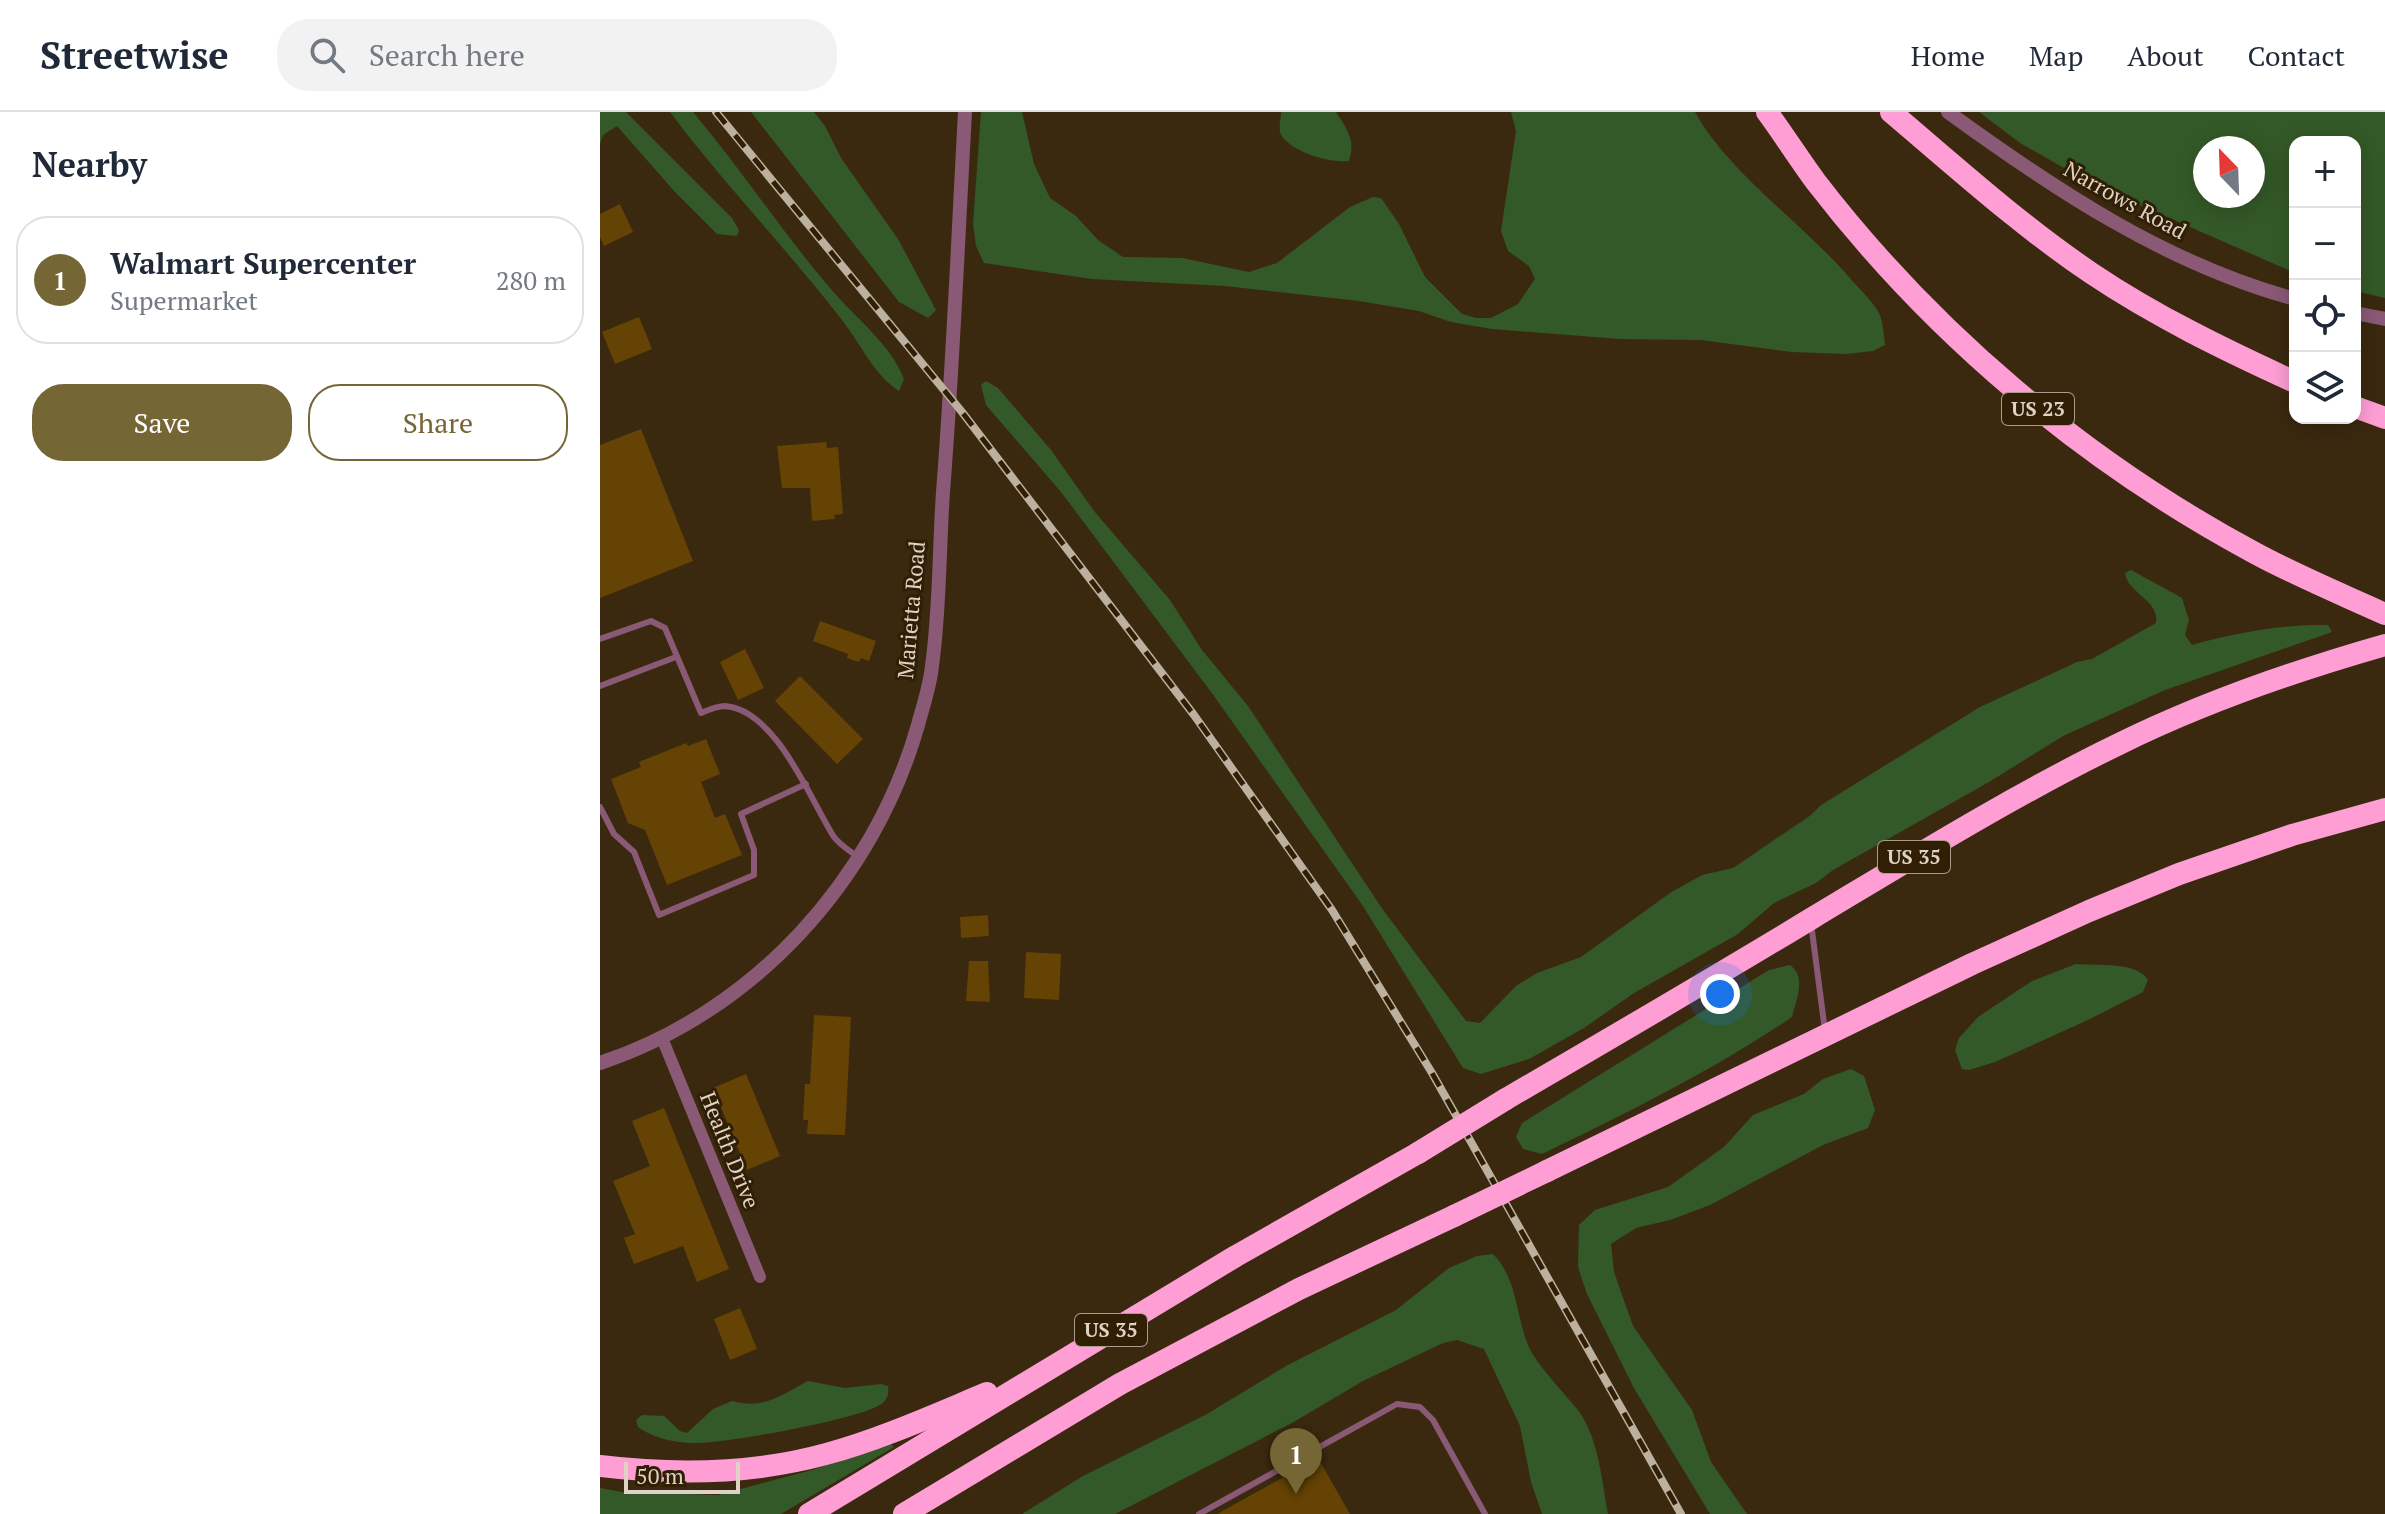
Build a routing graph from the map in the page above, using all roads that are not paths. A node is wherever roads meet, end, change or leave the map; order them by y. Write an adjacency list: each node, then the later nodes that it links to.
1 (965, 112): 19 (street, Marietta Road)
2 (1767, 112): 11 (highway, US 23)
3 (1891, 112): 8 (highway)
4 (1948, 112): 5 (street, Narrows Road)
5 (2289, 297)
6 (2361, 314): 7 (street)
7 (2385, 319)
8 (2289, 379)
9 (2361, 409): 10 (highway)
10 (2385, 418)
11 (2385, 614)
12 (600, 639): 14 (lane)
13 (2385, 645): 20 (highway, US 35)
14 (676, 657): 15 (lane); 16 (lane)
15 (600, 686)
16 (806, 784): 17 (lane); 19 (lane)
17 (600, 807)
18 (2385, 809): 21 (highway, US 35)
19 (858, 857): 22 (street, Marietta Road)
20 (1810, 920): 21 (lane); 25 (highway, US 35, bridge)
21 (1825, 1035): 28 (highway, US 35, bridge)
22 (662, 1038): 23 (street, Marietta Road); 24 (street, Health Drive)
23 (600, 1063)
24 (760, 1277)
25 (1047, 1368): 26 (highway); 27 (highway, US 35)
26 (600, 1466)
27 (809, 1514)
28 (904, 1514)
29 (1199, 1514): 30 (lane)
30 (1485, 1514)

